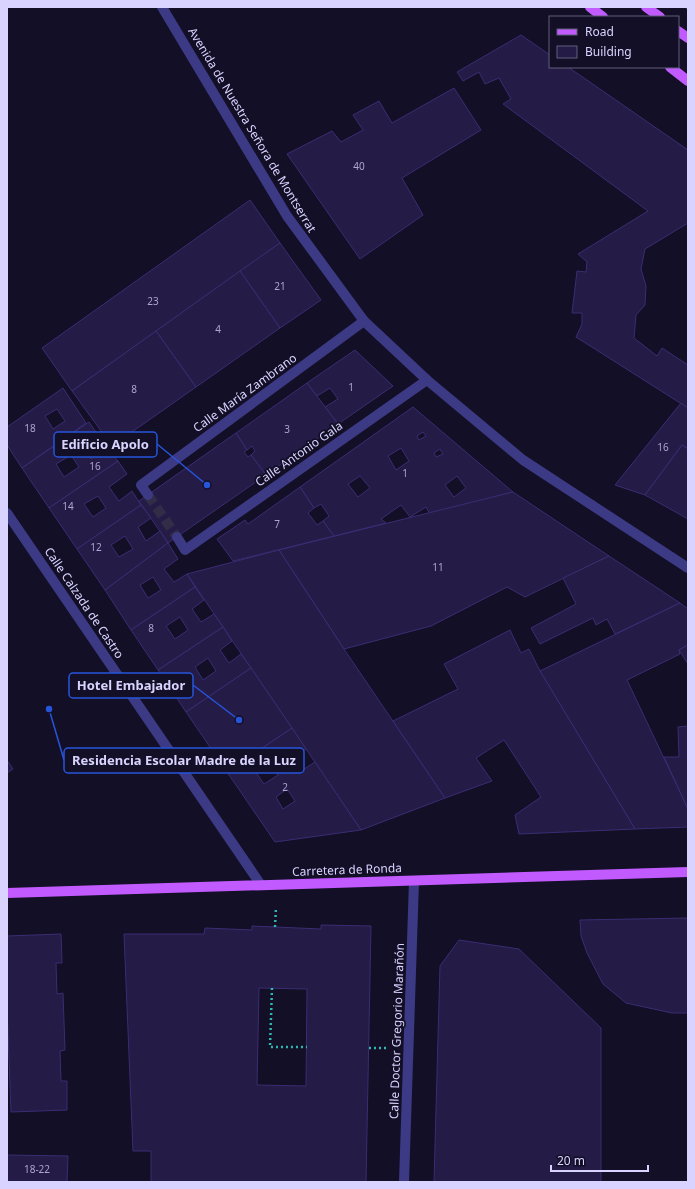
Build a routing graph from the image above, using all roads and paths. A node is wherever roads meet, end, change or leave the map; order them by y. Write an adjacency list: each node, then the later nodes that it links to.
1 (162, 7): 10 (street, Avenida de Nuestra Señora de Montserrat)
2 (590, 7): 4 (main road)
3 (646, 7): 5 (main road)
4 (602, 16)
5 (659, 16)
6 (679, 32): 7 (main road)
7 (688, 38)
8 (671, 68): 9 (main road)
9 (688, 81)
10 (364, 321): 11 (street, Avenida de Nuestra Señora de Montserrat); 12 (street, Calle María Zambrano)
11 (427, 380): 14 (street, Calle Antonio Gala); 15 (street, Avenida de Nuestra Señora de Montserrat)
12 (148, 495)
13 (7, 514): 18 (street, Calle Calzada de Castro)
14 (177, 537)
15 (688, 568)
16 (688, 872): 17 (main road, Carretera de Ronda)
17 (414, 881): 18 (main road, Carretera de Ronda); 22 (street, Calle Doctor Gregorio Marañón)
18 (261, 885): 19 (main road, Carretera de Ronda)
19 (7, 893)
20 (272, 988): 21 (path)
21 (307, 1047)
22 (404, 1182)

